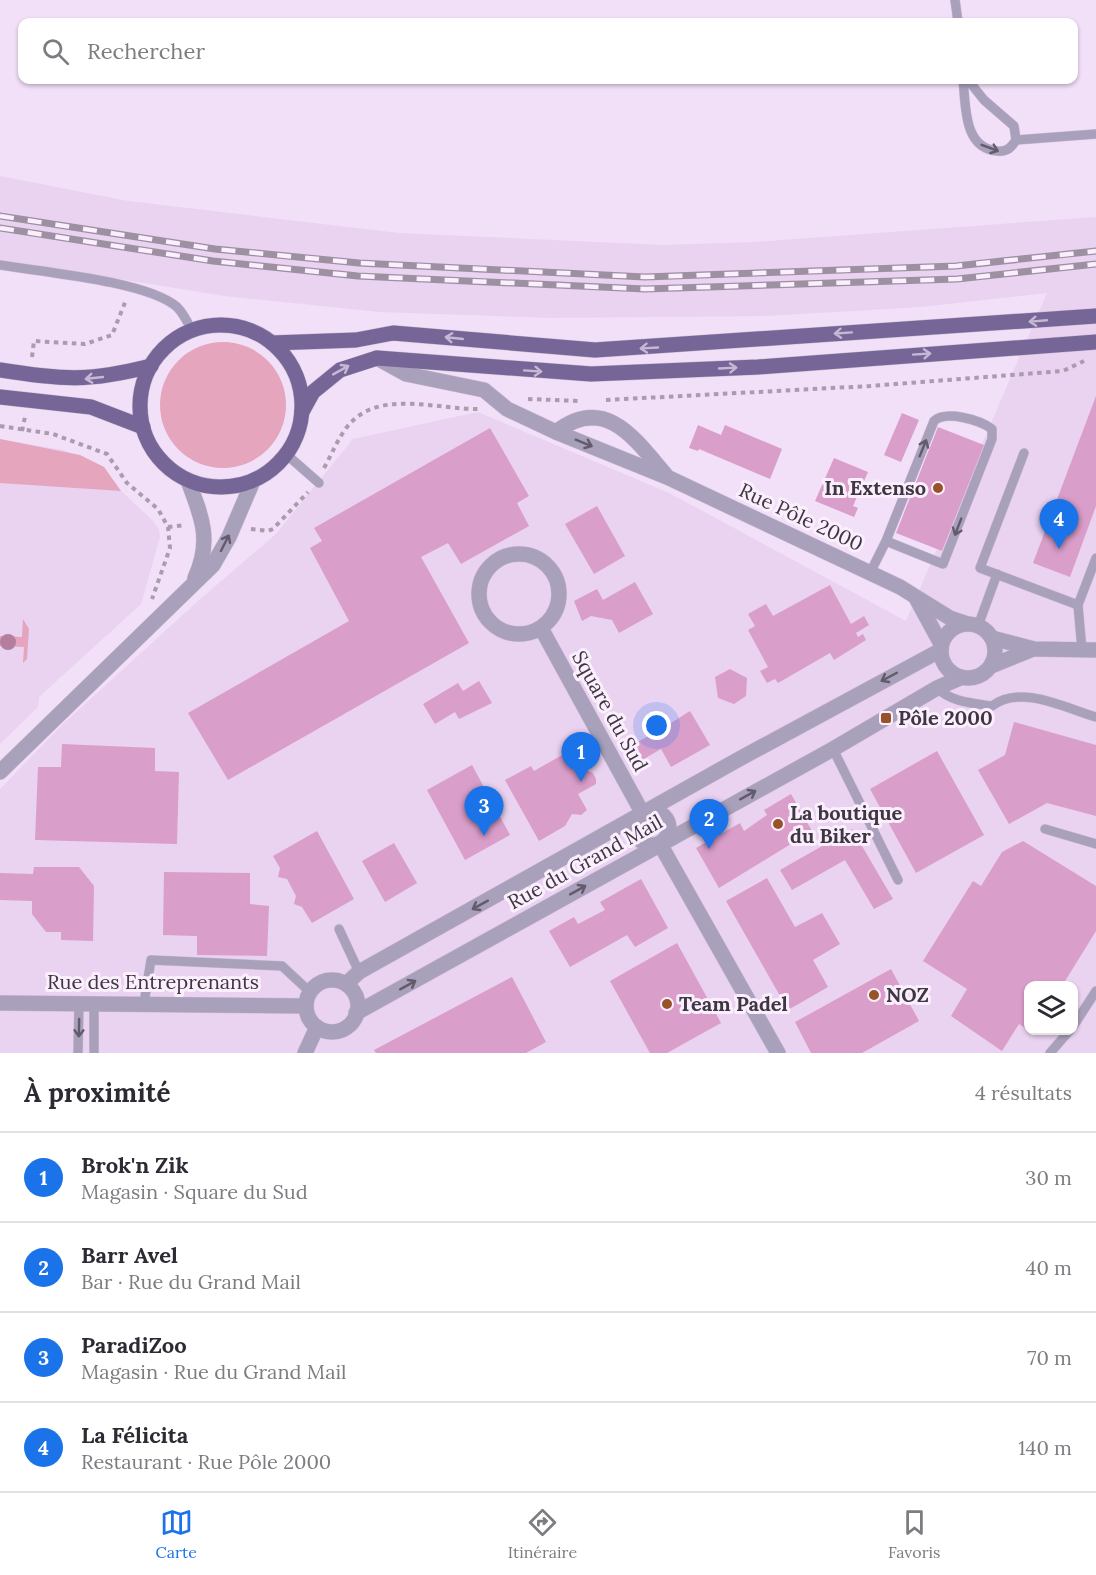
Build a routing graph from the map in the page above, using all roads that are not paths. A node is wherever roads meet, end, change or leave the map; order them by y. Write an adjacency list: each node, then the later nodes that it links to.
1 (955, 0): 2 (lane)
2 (957, 18)
3 (963, 84): 6 (lane, one-way to 6)
4 (971, 84): 6 (lane)
5 (1096, 134): 6 (lane)
6 (1016, 140)
7 (0, 265): 9 (lane)
8 (1096, 316): 11 (main road, one-way to 11)
9 (192, 331): 11 (main road); 13 (main road)
10 (1096, 342): 12 (main road, one-way to 10)
11 (272, 343): 16 (main road)
12 (377, 358): 16 (main road, one-way to 12); 18 (street, Rue Pôle 2000)
13 (151, 366): 14 (main road, one-way to 14); 17 (main road)
14 (0, 370)
15 (0, 397): 17 (main road)
16 (302, 412): 20 (main road)
17 (142, 427): 22 (main road)
18 (556, 432): 21 (street, Rue Pôle 2000, one-way to 21); 21 (street, Rue Pôle 2000)
19 (1024, 453): 28 (lane)
20 (286, 454): 23 (main road); 24 (lane)
21 (667, 477): 27 (street, Rue Pôle 2000)
22 (188, 481): 23 (main road); 29 (street)
23 (253, 481): 29 (street, one-way to 23)
24 (319, 483)
25 (886, 541): 25 (lane, one-way to 25); 27 (lane)
26 (1096, 558): 31 (lane)
27 (870, 573): 30 (street, Rue Pôle 2000)
28 (997, 574): 31 (lane); 32 (lane)
29 (190, 589): 43 (street)
30 (916, 598): 32 (street, Rue Pôle 2000); 35 (street)
31 (1078, 605): 37 (lane)
32 (973, 625): 34 (street); 35 (street)
33 (541, 628): 33 (street); 44 (street, Square du Sud)
34 (992, 638): 36 (street); 38 (street)
35 (941, 647): 39 (street); 44 (street, Rue du Grand Mail, one-way to 44)
36 (1034, 649): 37 (street); 38 (street)
37 (1089, 650)
38 (992, 666): 39 (street)
39 (960, 678): 40 (street, Rue du Grand Mail)
40 (937, 688): 41 (lane); 42 (street, Rue du Grand Mail)
41 (1096, 717)
42 (833, 749): 46 (street, Rue du Grand Mail, one-way to 42); 48 (lane)
43 (0, 772)
44 (643, 814): 46 (street); 46 (street); 50 (street, Rue du Grand Mail, one-way to 50)
45 (1045, 829): 47 (lane)
46 (660, 844): 57 (street, Rue du Grand Mail, one-way to 46); 64 (street)
47 (1096, 844)
48 (898, 879)
49 (339, 929): 50 (lane)
50 (359, 972): 51 (street, Rue du Grand Mail)
51 (346, 984): 53 (street); 57 (street)
52 (1096, 991): 58 (lane)
53 (308, 999): 56 (street, Rue des Entreprenants); 56 (lane); 59 (street)
54 (0, 1003): 55 (street, Rue des Entreprenants)
55 (86, 1003): 56 (street, Rue des Entreprenants); 61 (lane, one-way to 61); 62 (lane)
56 (144, 1003)
57 (357, 1013): 59 (street)
58 (1078, 1019)
59 (317, 1027): 63 (street)
60 (1066, 1035): 65 (lane)
61 (78, 1053)
62 (94, 1053)
63 (305, 1053)
64 (778, 1053)
65 (1050, 1053)

